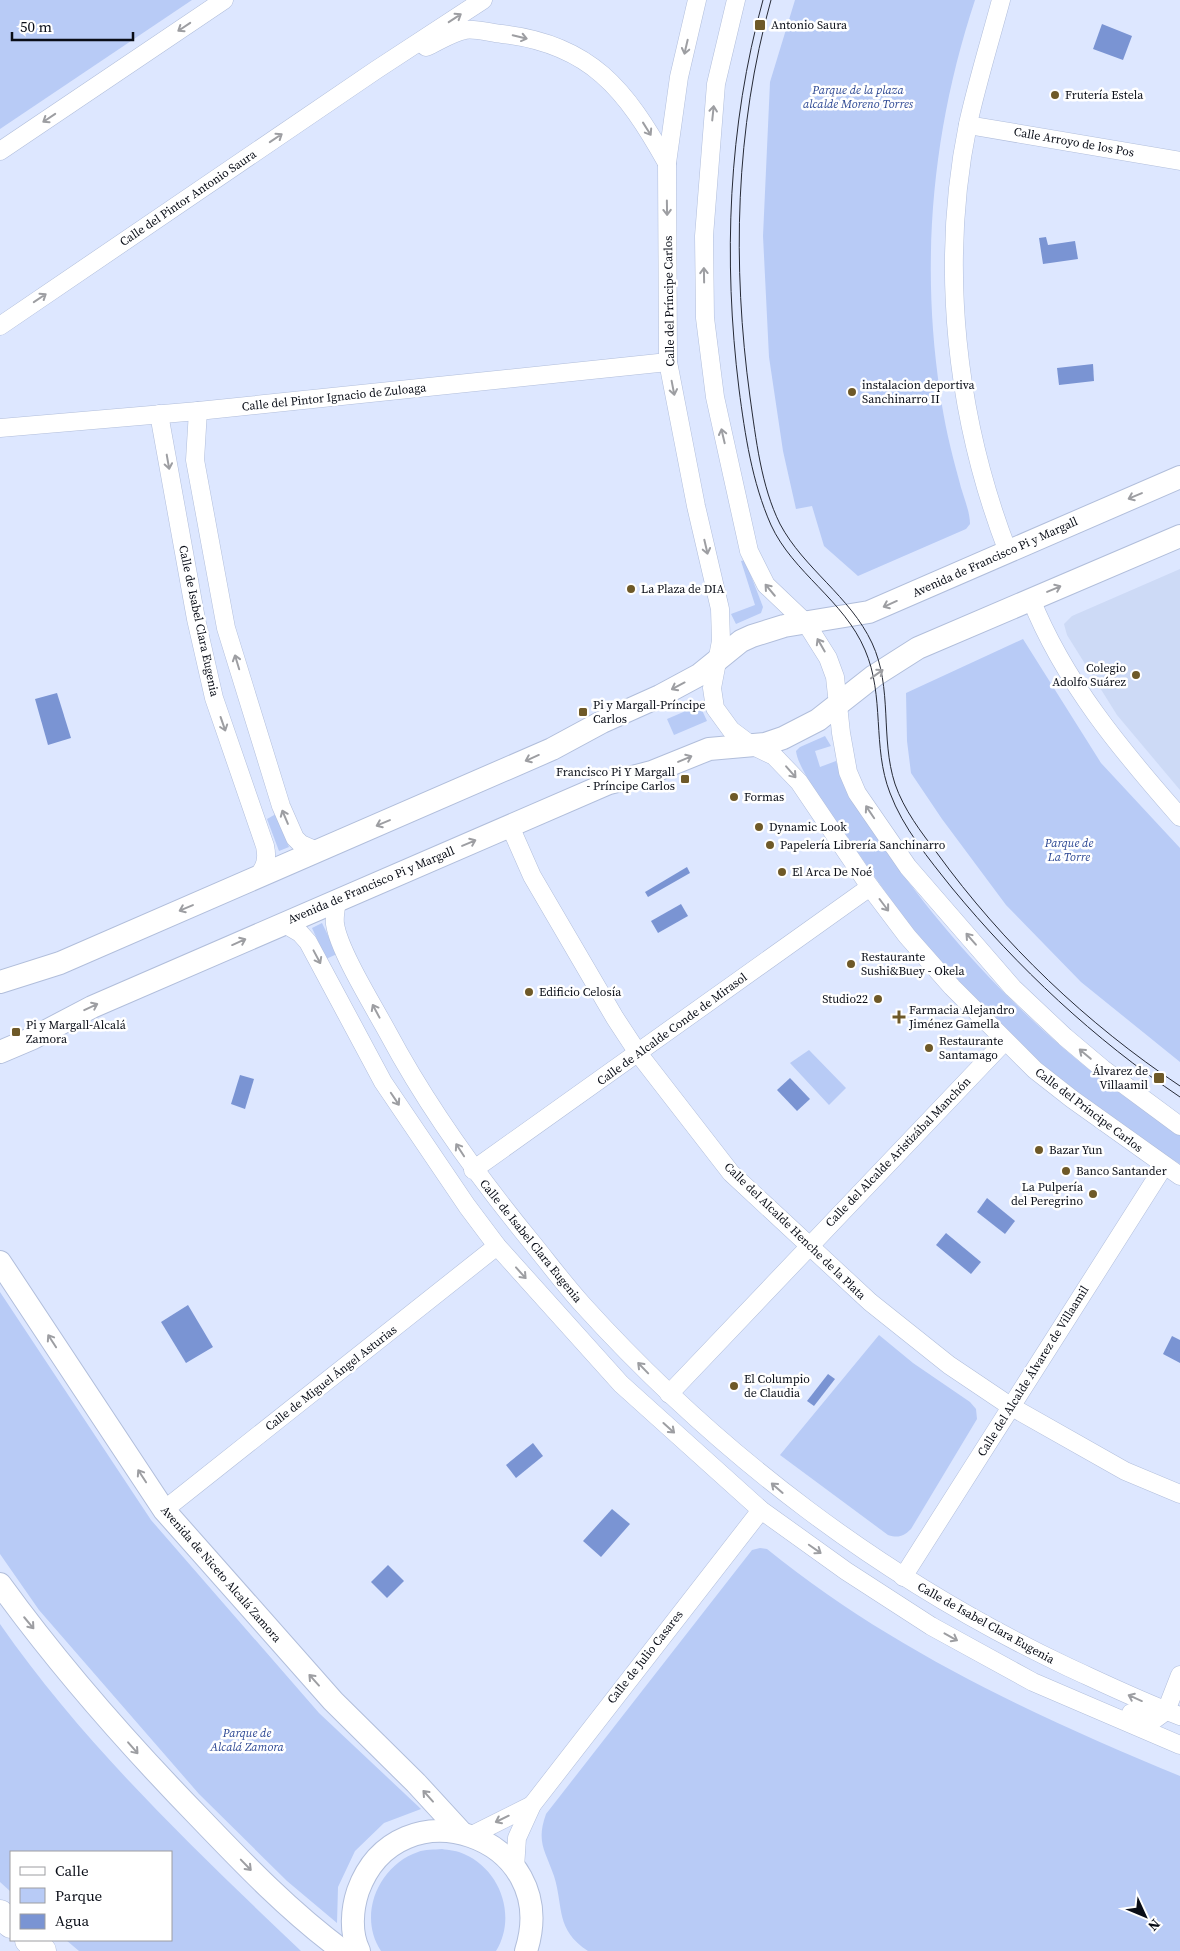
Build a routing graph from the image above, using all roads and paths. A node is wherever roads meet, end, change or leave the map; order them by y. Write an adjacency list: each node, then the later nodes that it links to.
1 (224, 0): 8 (street, one-way to 8)
2 (483, 0): 6 (street, Calle del Pintor Antonio Saura, one-way to 2)
3 (697, 0): 10 (street, Calle del Príncipe Carlos, one-way to 10)
4 (736, 0): 20 (street, one-way to 4)
5 (1000, 0): 7 (street)
6 (376, 70): 10 (street, Calle del Pintor Antonio Saura, one-way to 10); 11 (street, Calle del Pintor Antonio Saura, one-way to 6)
7 (968, 124): 9 (street, Calle Arroyo de los Pos); 18 (street)
8 (0, 151)
9 (1180, 161)
10 (666, 164): 12 (street, Calle del Príncipe Carlos, one-way to 12)
11 (0, 326)
12 (668, 362): 13 (street, Calle del Pintor Ignacio de Zuloaga); 21 (street, Calle del Príncipe Carlos, one-way to 21)
13 (198, 410): 14 (street, Calle del Pintor Ignacio de Zuloaga); 26 (street, Calle de Isabel Clara Eugenia, one-way to 13)
14 (159, 414): 15 (street, Calle del Pintor Ignacio de Zuloaga); 27 (street, Calle de Isabel Clara Eugenia, one-way to 27)
15 (0, 428)
16 (1180, 477): 18 (street, Avenida de Francisco Pi y Margall, one-way to 18)
17 (1180, 536): 19 (street, Avenida de Francisco Pi y Margall, one-way to 17)
18 (1008, 552): 20 (street, Avenida de Francisco Pi y Margall, one-way to 20)
19 (1031, 599): 22 (street, Avenida de Francisco Pi y Margall, one-way to 19); 24 (street)
20 (806, 623): 21 (street, Avenida de Francisco Pi y Margall); 22 (street, one-way to 20)
21 (718, 660): 23 (street); 26 (street, Avenida de Francisco Pi y Margall, one-way to 26)
22 (838, 704): 23 (street, Avenida de Francisco Pi y Margall); 35 (street, one-way to 22)
23 (751, 745): 25 (street, Avenida de Francisco Pi y Margall, one-way to 23); 28 (street, Calle del Príncipe Carlos, one-way to 28)
24 (1180, 817)
25 (510, 826): 29 (street, Avenida de Francisco Pi y Margall, one-way to 25); 34 (street, Calle del Alcalde Henche de la Plata)
26 (317, 851): 27 (street, Avenida de Francisco Pi y Margall)
27 (256, 878): 31 (street, Avenida de Francisco Pi y Margall, one-way to 31)
28 (870, 887): 32 (street, Calle del Príncipe Carlos, one-way to 32); 34 (street, Calle de Alcalde Conde de Mirasol)
29 (337, 900): 30 (street, Avenida de Francisco Pi y Margall); 37 (street, Calle de Isabel Clara Eugenia, one-way to 29)
30 (283, 923): 33 (street, Avenida de Francisco Pi y Margall, one-way to 30); 39 (street, Calle de Isabel Clara Eugenia, one-way to 39)
31 (0, 982)
32 (1005, 1041): 36 (street, Calle del Príncipe Carlos); 40 (street, Calle del Alcalde Aristizábal Manchón)
33 (0, 1052)
34 (638, 1053): 37 (street, Calle de Alcalde Conde de Mirasol); 40 (street, Calle del Alcalde Henche de la Plata)
35 (1180, 1126)
36 (1164, 1166): 38 (street, Calle del Príncipe Carlos); 43 (street, Calle del Alcalde Álvarez de Villaamil)
37 (473, 1170): 42 (street, Calle de Isabel Clara Eugenia, one-way to 37)
38 (1180, 1176)
39 (497, 1246): 45 (street, Calle de Miguel Ángel Asturias); 46 (street, Calle de Isabel Clara Eugenia, one-way to 46)
40 (808, 1246): 42 (street, Calle del Alcalde Aristizábal Manchón); 43 (street, Calle del Alcalde Henche de la Plata)
41 (0, 1262): 45 (street, Avenida de Niceto Alcalá Zamora, one-way to 41)
42 (669, 1394): 47 (street, Calle de Isabel Clara Eugenia, one-way to 42)
43 (1010, 1406): 44 (street, Calle del Alcalde Henche de la Plata); 48 (street, Calle del Alcalde Álvarez de Villaamil)
44 (1180, 1494)
45 (164, 1510): 55 (street, Avenida de Niceto Alcalá Zamora, one-way to 45)
46 (761, 1510): 47 (street, Calle de Isabel Clara Eugenia); 51 (street, Calle de Isabel Clara Eugenia, one-way to 51); 54 (street, Calle de Julio Casares)
47 (816, 1518): 48 (street, Calle de Isabel Clara Eugenia)
48 (903, 1576): 52 (street, Calle de Isabel Clara Eugenia, one-way to 48)
49 (0, 1584): 62 (street, one-way to 62)
50 (1180, 1675): 52 (street)
51 (1033, 1682): 52 (street, Calle de Isabel Clara Eugenia); 53 (street, Calle de Isabel Clara Eugenia)
52 (1173, 1713)
53 (1180, 1744)
54 (532, 1805): 55 (street, Calle de Julio Casares, one-way to 55); 56 (street, Calle de Julio Casares)
55 (467, 1834): 56 (street); 63 (street)
56 (516, 1868): 60 (street)
57 (0, 1914): 58 (highway)
58 (10, 1923)
59 (30, 1941): 61 (highway)
60 (527, 1950)
61 (42, 1951)
62 (343, 1951)
63 (358, 1951)

